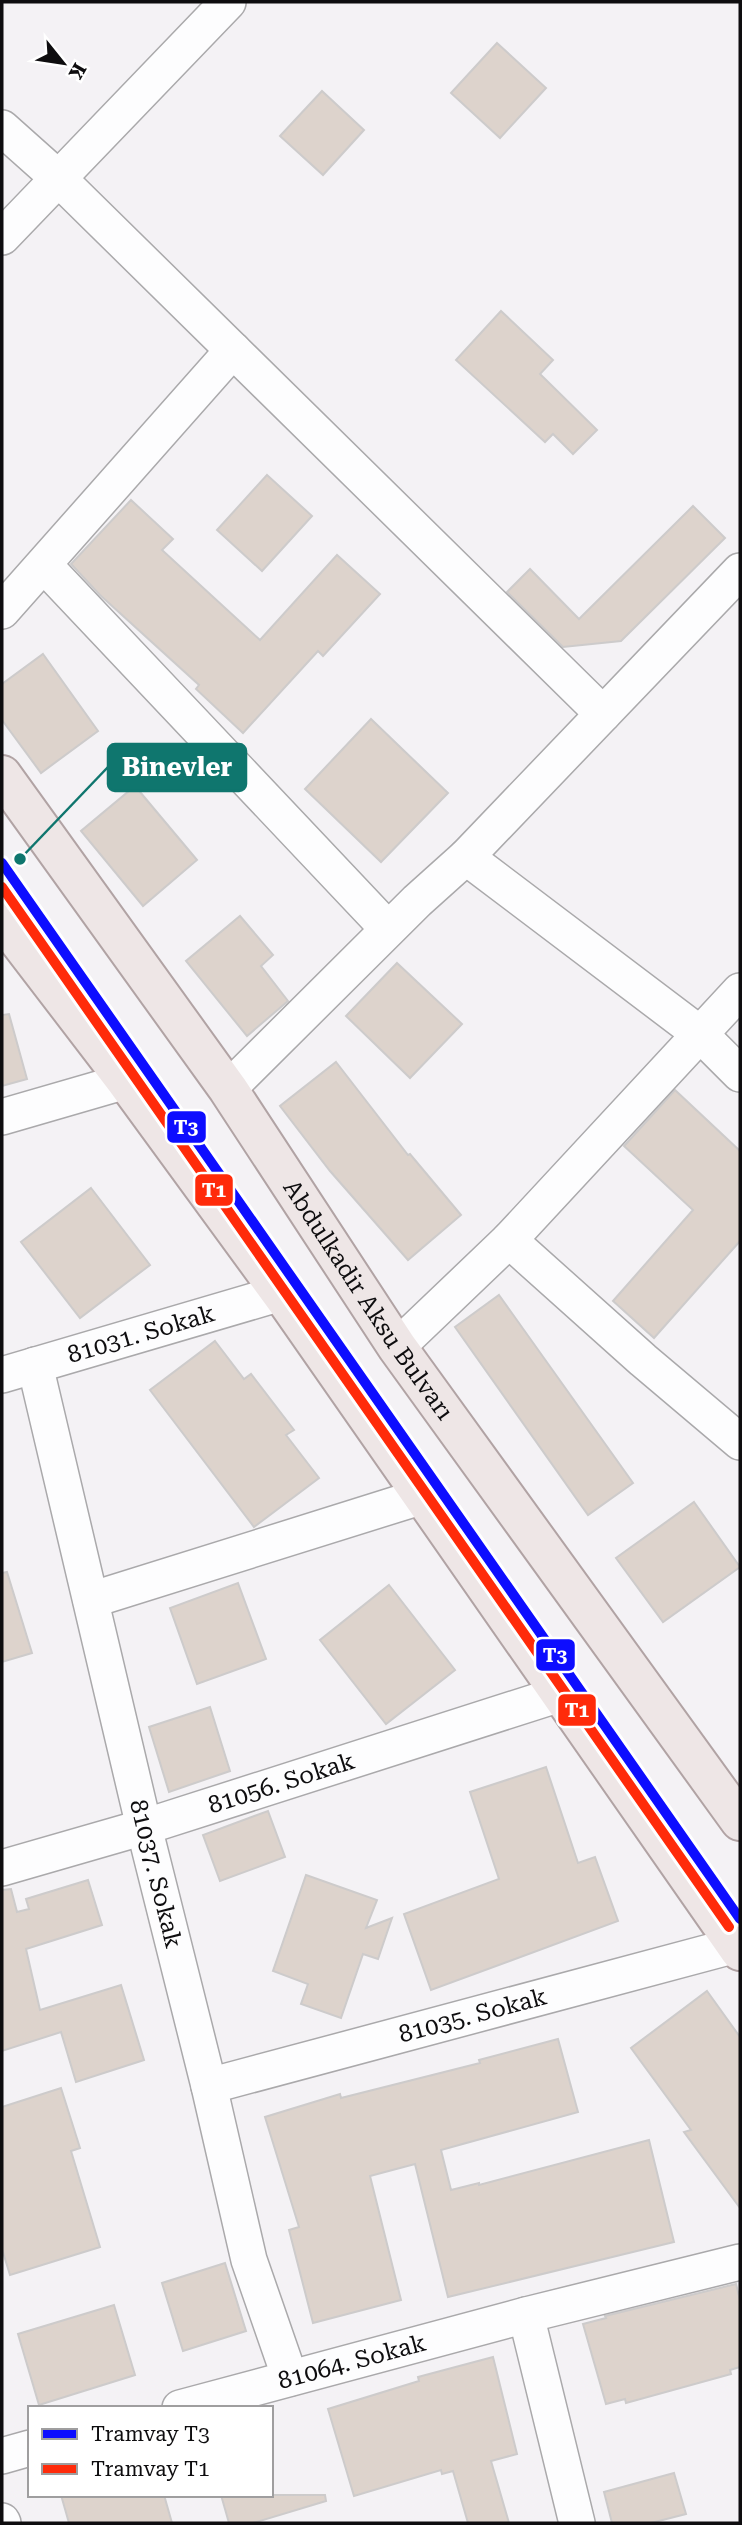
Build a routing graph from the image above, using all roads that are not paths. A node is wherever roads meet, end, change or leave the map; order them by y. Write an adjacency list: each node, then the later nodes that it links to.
1 (228, 2): 3 (street)
2 (2, 128): 3 (street)
3 (58, 178): 4 (street); 5 (street)
4 (2, 237)
5 (233, 350): 6 (street); 9 (street)
6 (44, 565): 8 (street); 13 (street)
7 (740, 571): 9 (street)
8 (2, 611)
9 (603, 714): 11 (street)
10 (2, 775): 18 (main road, Abdulkadir Aksu Bulvarı)
11 (466, 857): 13 (street); 15 (street)
12 (2, 919): 17 (main road)
13 (388, 929): 18 (street)
14 (740, 991): 15 (street)
15 (700, 1034): 16 (street); 20 (street)
16 (740, 1074)
17 (126, 1081): 19 (street); 21 (main road)
18 (228, 1089): 22 (main road, Abdulkadir Aksu Bulvarı)
19 (2, 1117)
20 (509, 1240): 22 (street); 25 (street)
21 (281, 1293): 23 (street, 81031. Sokak); 26 (main road)
22 (397, 1347): 29 (main road, Abdulkadir Aksu Bulvarı)
23 (35, 1365): 24 (street, 81031. Sokak); 27 (street, 81037. Sokak)
24 (2, 1375)
25 (740, 1441)
26 (422, 1496): 27 (street); 28 (main road)
27 (91, 1600): 30 (street, 81037. Sokak)
28 (560, 1694): 30 (street, 81056. Sokak); 32 (main road)
29 (740, 1821)
30 (144, 1828): 31 (street, 81056. Sokak); 33 (street, 81037. Sokak)
31 (2, 1868)
32 (738, 1948): 33 (street, 81035. Sokak)
33 (209, 2086): 36 (street, 81037. Sokak)
34 (740, 2262): 35 (street, 81064. Sokak)
35 (526, 2315): 36 (street, 81064. Sokak); 40 (street)
36 (290, 2378): 37 (street, 81064. Sokak)
37 (187, 2406)
38 (28, 2449): 39 (street)
39 (2, 2456)
40 (577, 2523)

